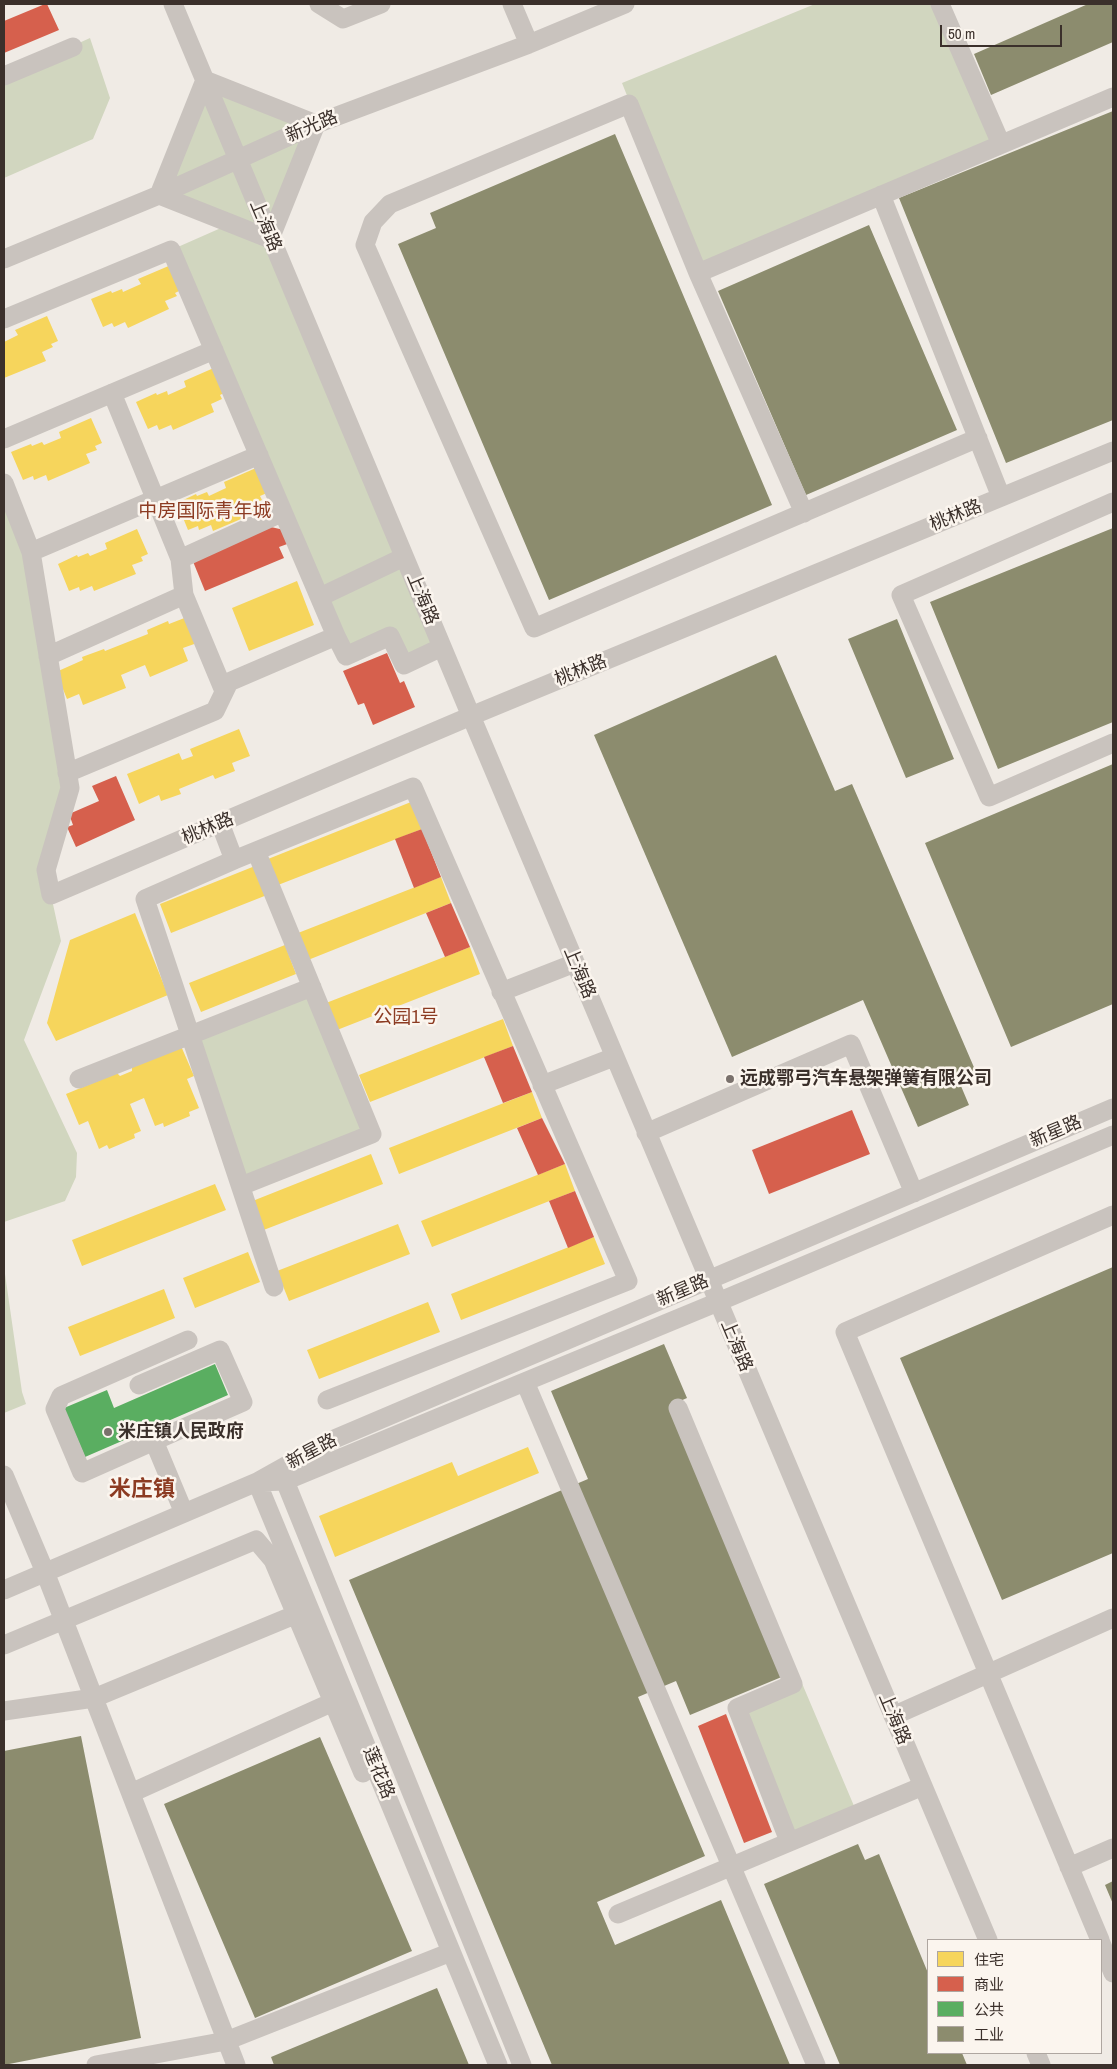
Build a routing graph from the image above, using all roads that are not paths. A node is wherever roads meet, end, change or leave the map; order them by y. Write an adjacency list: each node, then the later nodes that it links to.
1 (173, 4): 10 (street, 上海路)
2 (319, 4): 3 (street)
3 (381, 4)
4 (512, 4): 7 (street)
5 (624, 4): 7 (street, 新光路)
6 (940, 4): 13 (street)
7 (529, 44): 12 (street, 新光路)
8 (73, 47): 9 (street)
9 (4, 76)
10 (205, 80): 12 (street); 14 (street, 上海路); 15 (street)
11 (1113, 96): 13 (street)
12 (316, 124): 14 (street, 新光路); 17 (street)
13 (1001, 144): 16 (street)
14 (237, 160): 15 (street, 新光路); 17 (street, 上海路)
15 (159, 195): 17 (street); 18 (street, 新光路)
16 (882, 195): 19 (street); 23 (street)
17 (270, 239): 34 (street, 上海路)
18 (4, 259)
19 (698, 273): 32 (street); 32 (street)
20 (4, 320): 21 (street)
21 (214, 350): 22 (street); 26 (street)
22 (112, 393): 24 (street); 29 (street)
23 (978, 438): 28 (street); 32 (street)
24 (4, 439)
25 (1113, 451): 28 (street, 桃林路)
26 (259, 455): 29 (street); 31 (street)
27 (4, 483): 33 (street)
28 (1001, 497): 42 (street, 桃林路)
29 (155, 498): 33 (street); 35 (street)
30 (1113, 502): 43 (street)
31 (283, 512): 35 (street); 37 (street)
32 (804, 513)
33 (31, 552): 40 (street)
34 (404, 557): 37 (street); 39 (street, 上海路)
35 (180, 559): 36 (street)
36 (184, 595): 40 (street); 41 (street)
37 (320, 597): 38 (street)
38 (336, 636): 39 (street); 41 (street)
39 (442, 647): 42 (street, 上海路)
40 (48, 656): 44 (street)
41 (224, 691): 44 (street)
42 (471, 716): 45 (street, 桃林路); 48 (street, 上海路)
43 (1113, 743)
44 (67, 773): 45 (street, 桃林路)
45 (220, 823): 47 (street)
46 (256, 851): 47 (street); 49 (street); 50 (street)
47 (234, 860): 51 (street)
48 (574, 963): 50 (street); 52 (street, 上海路)
49 (312, 987): 51 (street); 58 (street)
50 (501, 992): 54 (street)
51 (190, 1034): 53 (street); 58 (street)
52 (614, 1057): 54 (street); 56 (street, 上海路)
53 (78, 1080)
54 (542, 1085): 67 (street)
55 (1113, 1108): 59 (street, 新星路)
56 (646, 1133): 59 (street); 61 (street, 上海路)
57 (1113, 1134): 63 (street, 新星路)
58 (241, 1186): 62 (street)
59 (914, 1193): 61 (street, 新星路)
60 (1113, 1215): 81 (street)
61 (708, 1280): 63 (street, 上海路); 72 (street, 新星路)
62 (274, 1287)
63 (718, 1302): 65 (street, 新星路); 85 (street, 上海路)
64 (188, 1340): 69 (street)
65 (525, 1382): 71 (street, 新星路); 90 (street)
66 (139, 1385): 69 (street)
67 (327, 1400)
68 (678, 1408): 88 (street)
69 (154, 1441): 74 (street)
70 (4, 1474): 73 (street)
71 (285, 1481): 72 (street); 103 (street, 莲花路)
72 (258, 1482): 74 (street); 77 (street, 莲花路)
73 (10, 1504): 75 (street)
74 (184, 1513): 75 (street)
75 (45, 1572): 76 (street); 79 (street)
76 (4, 1590)
77 (304, 1611): 79 (street); 82 (street); 83 (street, 莲花路)
78 (1113, 1618): 81 (street)
79 (64, 1619): 80 (street); 82 (street)
80 (4, 1645)
81 (988, 1674): 85 (street); 91 (street)
82 (94, 1698): 84 (street); 87 (street)
83 (340, 1699): 87 (street); 96 (street, 莲花路)
84 (4, 1711)
85 (893, 1716): 86 (street, 上海路)
86 (923, 1786): 88 (street); 93 (street, 上海路)
87 (131, 1793): 98 (street)
88 (789, 1841): 90 (street)
89 (1113, 1848): 91 (street)
90 (731, 1866): 92 (street); 104 (street)
91 (1069, 1867): 94 (street)
92 (618, 1914)
93 (988, 1939)
94 (1099, 1939)
95 (1102, 1947): 97 (street)
96 (445, 1954): 98 (street); 101 (street); 102 (street, 莲花路)
97 (1113, 1973)
98 (226, 2041): 99 (street); 100 (street)
99 (96, 2065)
100 (236, 2065)
101 (484, 2065)
102 (498, 2065)
103 (522, 2065)
104 (816, 2065)

